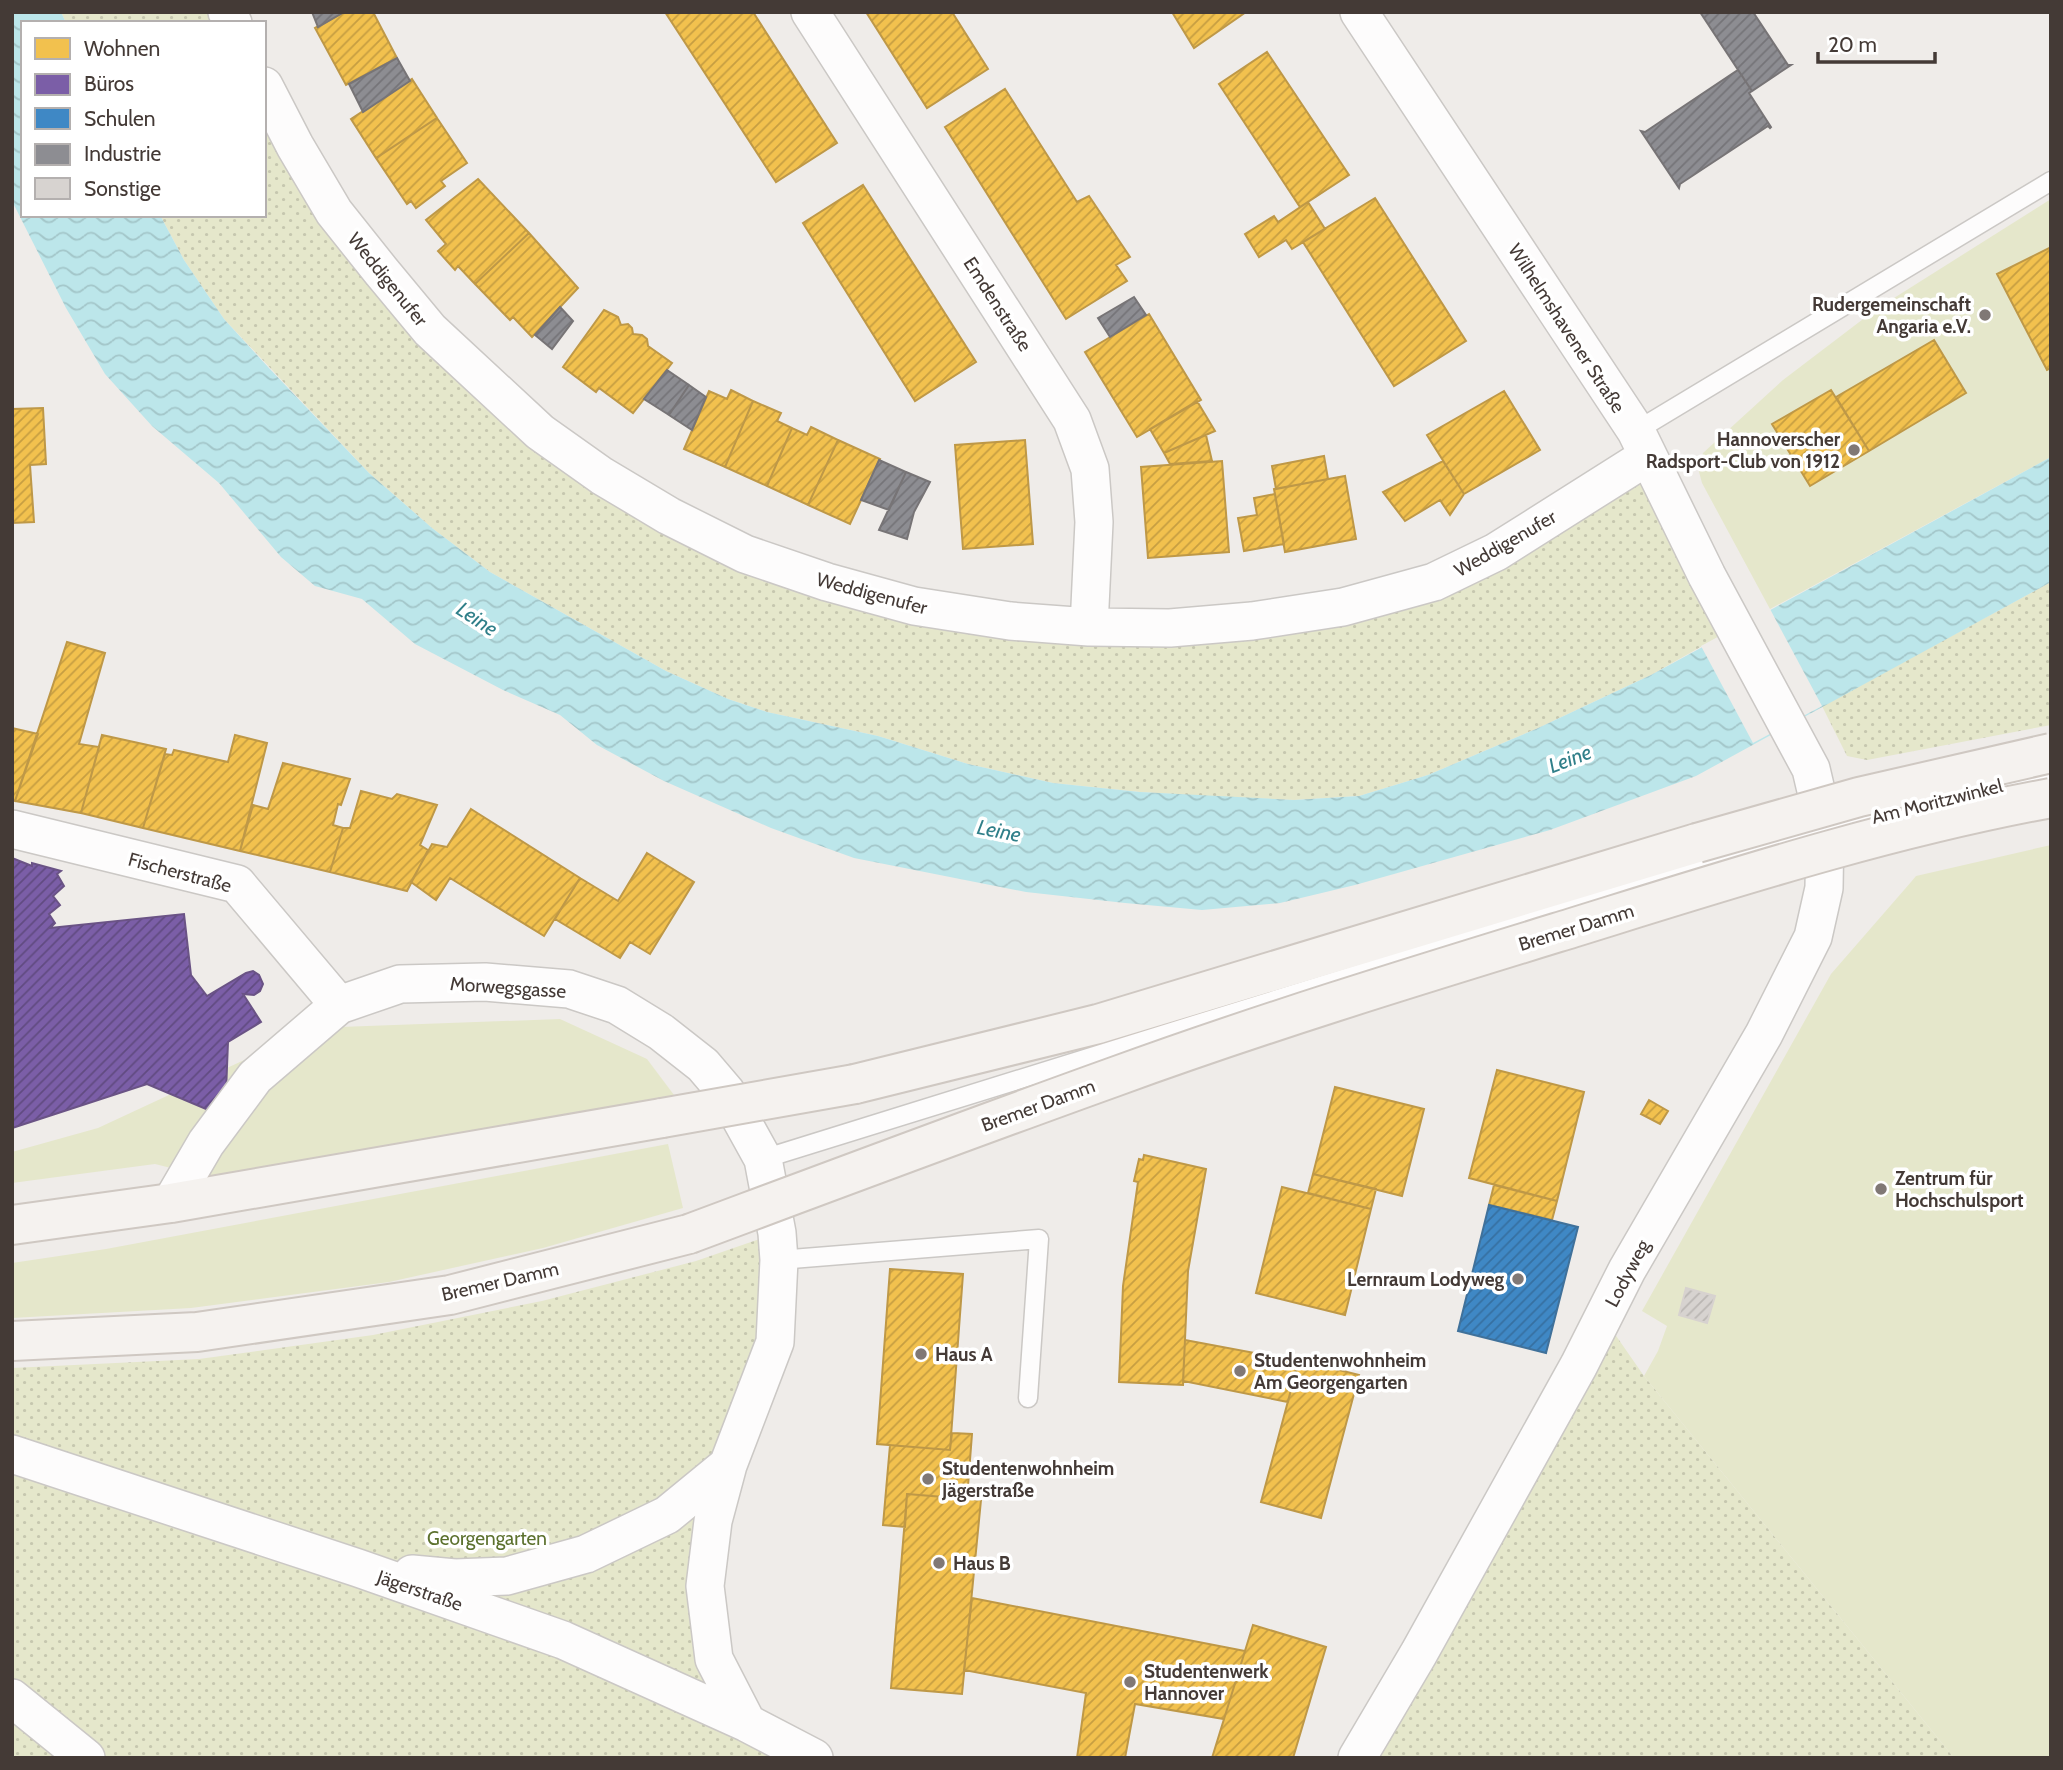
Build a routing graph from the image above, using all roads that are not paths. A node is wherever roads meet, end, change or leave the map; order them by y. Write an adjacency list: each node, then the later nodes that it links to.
1 (810, 12): 6 (street, Emdenstraße)
2 (1359, 12): 5 (street, Wilhelmshavener Straße)
3 (266, 90): 6 (street, Weddigenufer)
4 (2051, 181): 5 (lane, Weddigenufer)
5 (1642, 444): 6 (street, Weddigenufer); 8 (street, Wilhelmshavener Straße)
6 (1089, 627)
7 (2051, 753): 15 (main road, bridge)
8 (1811, 769): 12 (street, Lodyweg)
9 (2051, 775): 12 (street, Am Moritzwinkel)
10 (2051, 798): 18 (main road, Bremer Damm, bridge)
11 (12, 829): 13 (street, Fischerstraße)
12 (1825, 829): 14 (lane); 27 (street, Lodyweg)
13 (339, 1005): 14 (street, Morwegsgasse); 15 (street, Morwegsgasse)
14 (763, 1159): 17 (street, Morwegsgasse)
15 (171, 1203): 16 (main road)
16 (12, 1225)
17 (779, 1260): 19 (lane); 21 (street, Morwegsgasse)
18 (12, 1341)
19 (1028, 1398)
20 (12, 1454): 22 (street, Jägerstraße)
21 (728, 1465): 22 (street, Morwegsgasse); 24 (street, Morwegsgasse)
22 (358, 1568): 24 (street, Jägerstraße)
23 (12, 1698): 25 (street)
24 (747, 1723): 26 (street, Jägerstraße)
25 (86, 1758)
26 (814, 1758)
27 (1357, 1758)

